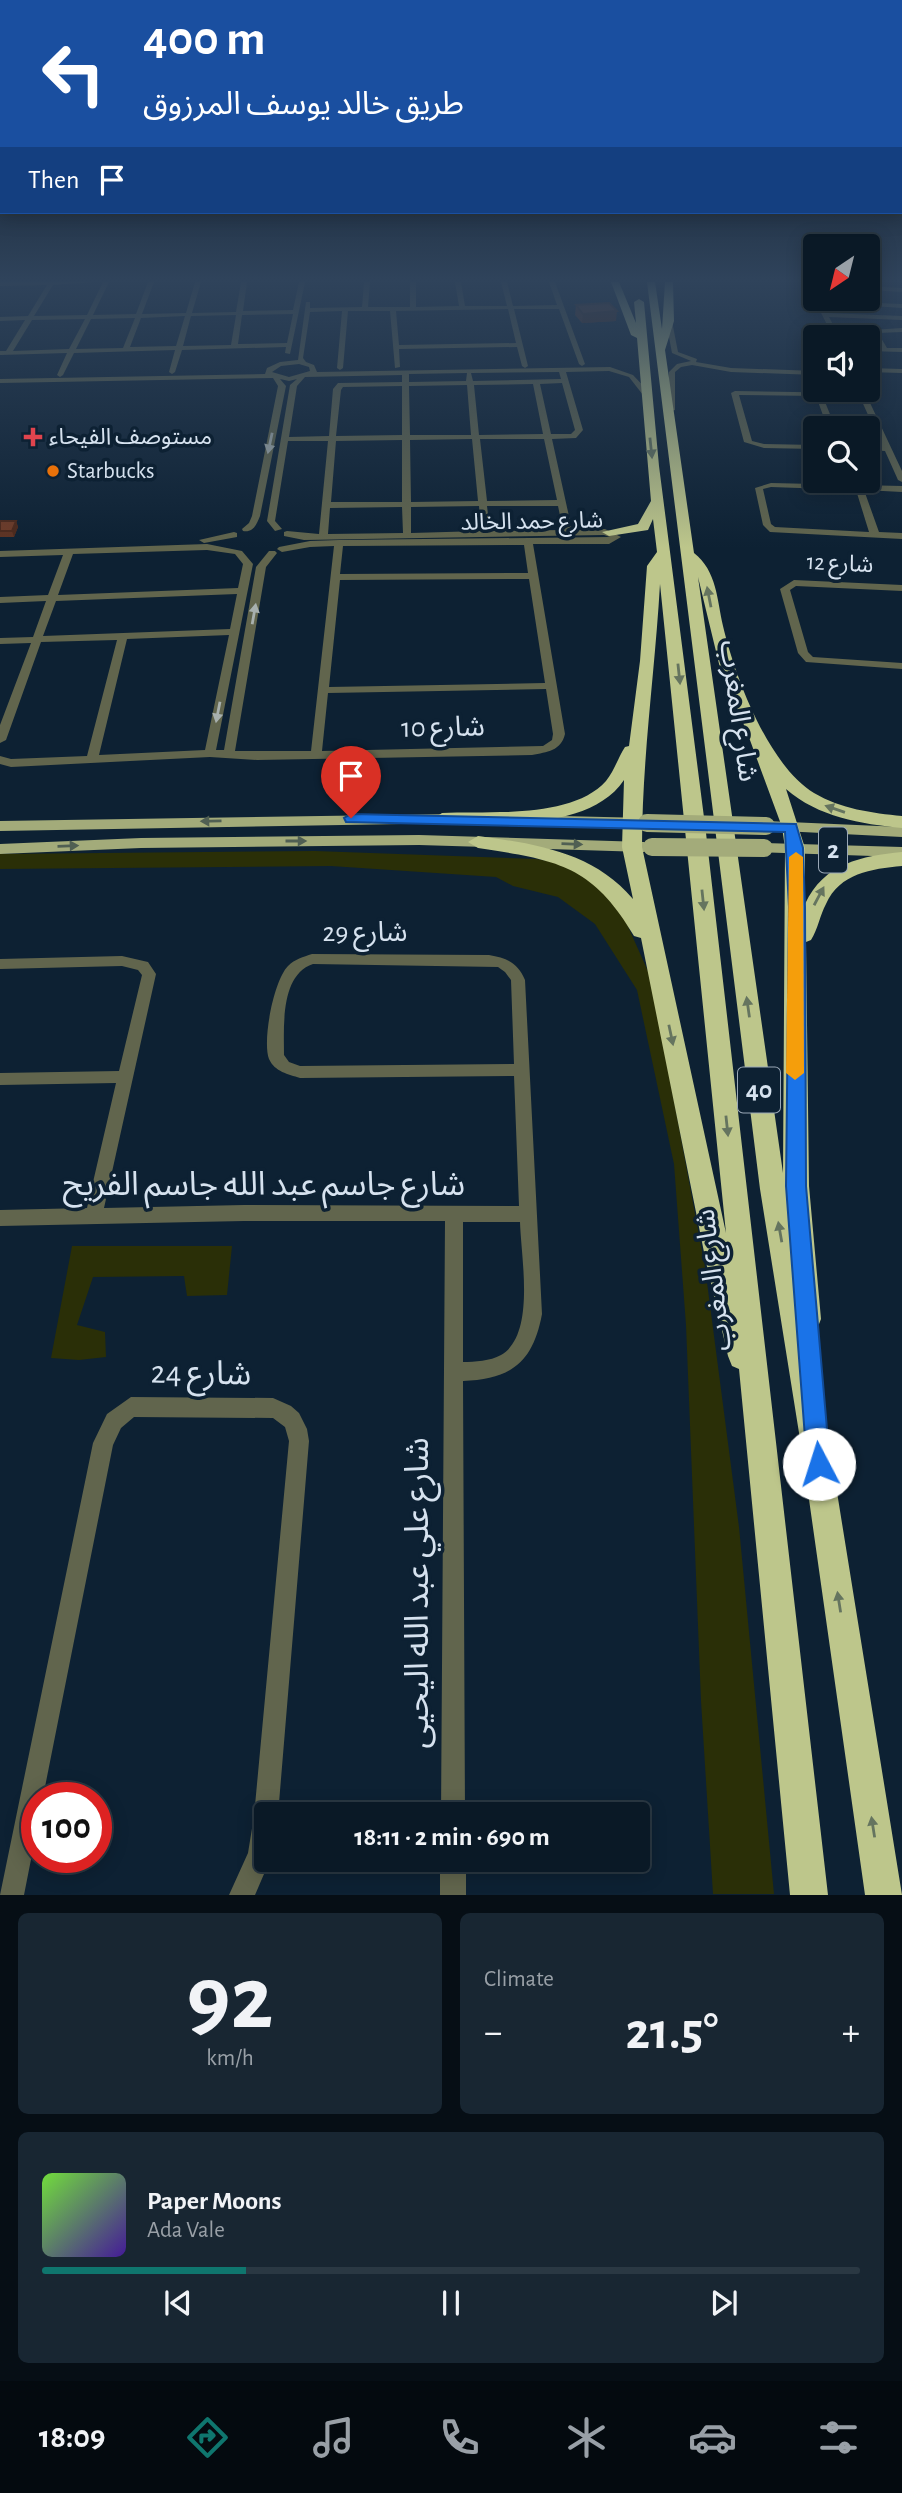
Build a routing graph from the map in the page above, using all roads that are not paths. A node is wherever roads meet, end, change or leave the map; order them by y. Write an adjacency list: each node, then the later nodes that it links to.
1 (62, 370): 17 (street)
2 (278, 370): 18 (street)
3 (325, 370): 14 (street)
4 (388, 370): 14 (street)
5 (401, 370): 21 (street)
6 (468, 370): 22 (street)
7 (562, 370): 20 (street)
8 (612, 370): 25 (street)
9 (649, 370): 25 (highway, شارع المغرب / 40)
10 (656, 370): 30 (highway, شارع المغرب / 40)
11 (673, 370): 30 (street)
12 (172, 372): 13 (street); 17 (street)
13 (255, 372): 18 (street); 19 (street)
14 (309, 373): 18 (street); 24 (street)
15 (880, 373): 16 (street)
16 (902, 374)
17 (60, 375): 19 (street)
18 (275, 376): 24 (street); 28 (street)
19 (3, 379)
20 (565, 381): 23 (street); 32 (street)
21 (405, 382): 22 (street); 33 (street); 35 (street)
22 (470, 382): 23 (street); 31 (street)
23 (536, 382): 32 (street)
24 (294, 385): 29 (street)
25 (646, 393): 47 (highway, شارع المغرب / 40, one-way to 47)
26 (803, 393): 36 (street)
27 (865, 402): 38 (street)
28 (277, 409): 29 (street); 40 (street, one-way to 40)
29 (290, 410): 34 (street)
30 (670, 425): 73 (highway, شارع المغرب / 40)
31 (476, 437): 32 (street); 33 (street); 48 (street)
32 (548, 437): 49 (street)
33 (404, 438): 35 (street); 50 (street)
34 (285, 439): 35 (street); 41 (street)
35 (333, 439): 51 (street)
36 (803, 447)
37 (880, 449): 38 (street)
38 (886, 449): 39 (street)
39 (899, 469): 42 (street)
40 (263, 477): 41 (street); 52 (street)
41 (278, 477): 53 (street)
42 (902, 480)
43 (803, 486): 58 (street)
44 (880, 488): 45 (street)
45 (902, 489)
46 (861, 493): 58 (street)
47 (659, 500): 56 (highway); 73 (highway, شارع المغرب / 40)
48 (485, 503): 49 (street); 50 (street); 60 (street)
49 (563, 503): 57 (street)
50 (405, 504): 51 (street); 61 (street)
51 (326, 505): 63 (street)
52 (256, 516): 53 (street); 54 (street)
53 (272, 516): 55 (street)
54 (246, 529): 55 (street, شارع حمد الخالد); 59 (street)
55 (282, 531): 63 (street, شارع حمد الخالد); 70 (street)
56 (610, 532): 57 (street, شارع حمد الخالد); 66 (street, شارع حمد الخالد)
57 (568, 533): 60 (street, شارع حمد الخالد)
58 (875, 534): 62 (street)
59 (234, 535): 68 (street); 72 (street)
60 (486, 535): 64 (street, شارع حمد الخالد)
61 (407, 536): 63 (street, شارع حمد الخالد); 65 (street, شارع حمد الخالد)
62 (902, 536)
63 (323, 537)
64 (458, 538): 65 (street, شارع حمد الخالد); 66 (street, شارع حمد الخالد)
65 (437, 539): 67 (street, شارع حمد الخالد)
66 (528, 541): 77 (street)
67 (339, 543): 70 (street, شارع حمد الخالد); 78 (street)
68 (208, 544): 69 (street); 71 (street); 72 (street)
69 (0, 547)
70 (277, 551): 72 (street, شارع حمد الخالد); 76 (street)
71 (69, 552): 74 (street); 81 (street)
72 (237, 552): 75 (street)
73 (675, 552): 92 (highway); 93 (highway, one-way to 73); 123 (highway, شارع المغرب / 40, one-way to 123); 124 (highway, شارع المغرب / 40, one-way to 73)
74 (0, 554)
75 (247, 567): 76 (street); 79 (street)
76 (261, 567): 88 (street, one-way to 76)
77 (532, 576): 78 (street); 90 (street)
78 (337, 577): 91 (street)
79 (242, 591): 81 (street); 83 (street)
80 (901, 591): 89 (street, شارع 12)
81 (52, 598): 82 (street); 85 (street)
82 (0, 600)
83 (234, 632): 84 (street); 87 (street)
84 (123, 636): 85 (street); 98 (street)
85 (36, 639): 86 (street); 94 (street)
86 (0, 641)
87 (228, 663): 88 (street); 95 (street, one-way to 95)
88 (245, 663): 96 (street)
89 (902, 666)
90 (550, 686): 91 (street); 97 (street, شارع 10)
91 (325, 690): 97 (street)
92 (638, 730): 100 (highway); 102 (highway)
93 (755, 730): 101 (highway, one-way to 93); 104 (highway)
94 (0, 740)
95 (210, 753): 96 (street, شارع 10); 98 (street, شارع 10)
96 (229, 754): 97 (street, شارع 10)
97 (316, 755)
98 (92, 758): 99 (street, شارع 10)
99 (0, 760)
100 (442, 819): 102 (main road, 2); 103 (main road, 2, one-way to 103)
101 (902, 822)
102 (639, 823): 104 (main road, 2, bridge); 107 (highway)
103 (0, 826)
104 (791, 827): 105 (main road, 2); 108 (highway)
105 (902, 832)
106 (478, 842): 107 (main road, 2, one-way to 107); 109 (main road, 2, one-way to 106); 114 (highway)
107 (642, 847): 108 (main road, 2, bridge); 114 (highway)
108 (795, 848): 110 (main road, 2); 112 (highway)
109 (0, 849)
110 (902, 852)
111 (902, 859): 112 (highway, one-way to 111)
112 (797, 961): 124 (highway)
113 (0, 964): 116 (street)
114 (657, 968): 123 (highway, one-way to 123)
115 (522, 1070): 115 (street, شارع 29); 119 (street, شارع 29)
116 (125, 1077): 117 (street); 120 (street)
117 (0, 1079)
118 (454, 1213): 119 (street, شارع جاسم عبد الله جاسم الفريح); 120 (street, شارع جاسم عبد الله جاسم الفريح); 122 (street, شارع علي عبد الله اليحيى)
119 (528, 1214): 122 (street)
120 (94, 1216): 121 (street, شارع جاسم عبد الله جاسم الفريح)
121 (0, 1218)
122 (453, 1371): 126 (street, شارع علي عبد الله اليحيى)
123 (762, 1437): 132 (highway, شارع المغرب / 40)
124 (819, 1464): 133 (highway, شارع المغرب / 40, one-way to 124)
125 (267, 1802): 129 (street, شارع 24)
126 (453, 1802)
127 (254, 1868): 130 (street, شارع 24)
128 (453, 1872): 131 (street)
129 (11, 1895)
130 (242, 1895)
131 (453, 1895)
132 (810, 1895)
133 (884, 1895)

